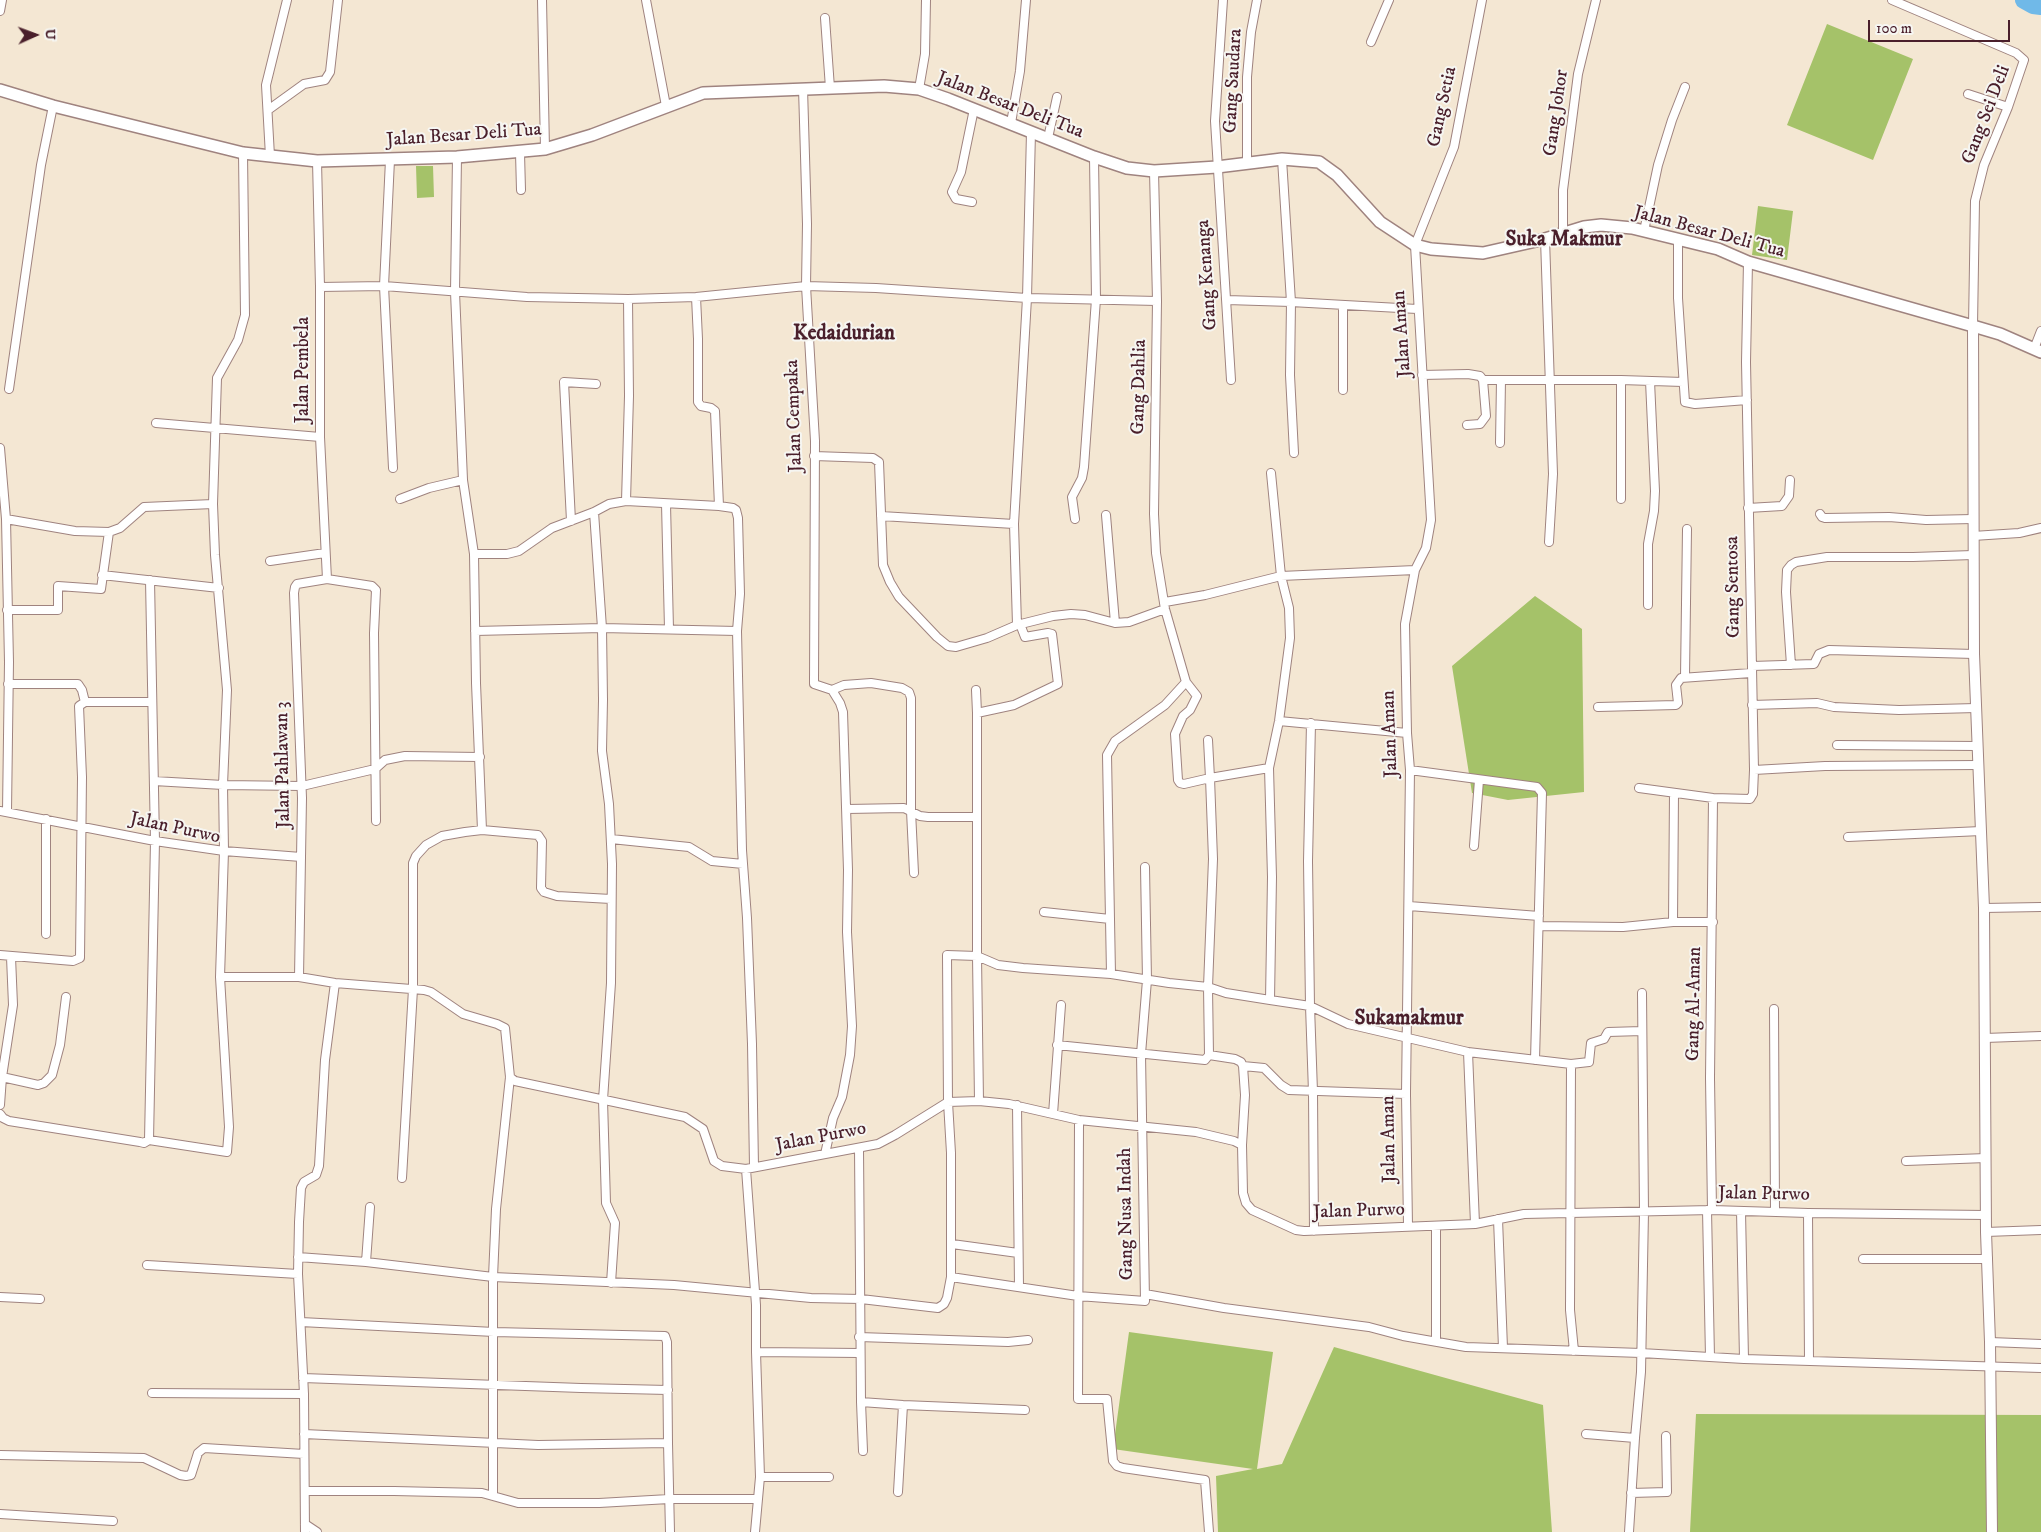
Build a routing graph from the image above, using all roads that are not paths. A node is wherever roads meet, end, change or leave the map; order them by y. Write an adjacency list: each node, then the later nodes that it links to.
1 (2, 0): 14 (street)
2 (287, 0): 28 (street)
3 (338, 0): 28 (street)
4 (542, 0): 32 (street)
5 (646, 0): 25 (street)
6 (926, 0): 20 (street)
7 (1026, 0): 29 (street)
8 (1223, 0): 42 (street, Gang Kenanga)
9 (1257, 0): 41 (street, Gang Saudara)
10 (1389, 0): 16 (street)
11 (1482, 0): 50 (street, Gang Setia)
12 (1596, 0): 47 (street, Gang Johor)
13 (1892, 0): 26 (street, Gang Sei Deli)
14 (0, 11)
15 (825, 18): 19 (street)
16 (1371, 42)
17 (1685, 87): 46 (street)
18 (803, 88): 19 (main road, Jalan Besar Deli Tua); 25 (main road, Jalan Besar Deli Tua); 54 (street, Jalan Cempaka)
19 (830, 88): 20 (main road, Jalan Besar Deli Tua)
20 (919, 89): 27 (main road, Jalan Besar Deli Tua)
21 (0, 90): 24 (main road, Jalan Besar Deli Tua)
22 (1968, 94): 26 (street)
23 (1057, 97): 31 (street)
24 (53, 106): 33 (main road, Jalan Besar Deli Tua); 77 (street)
25 (666, 106): 32 (main road, Jalan Besar Deli Tua)
26 (2008, 107): 65 (street, Gang Sei Deli)
27 (974, 109): 29 (main road, Jalan Besar Deli Tua); 45 (street)
28 (268, 110): 35 (street)
29 (1011, 123): 30 (main road, Jalan Besar Deli Tua)
30 (1032, 132): 31 (main road, Jalan Besar Deli Tua); 57 (street)
31 (1048, 138): 37 (main road, Jalan Besar Deli Tua)
32 (545, 149): 34 (main road, Jalan Besar Deli Tua)
33 (243, 153): 35 (main road, Jalan Besar Deli Tua); 82 (street)
34 (520, 153): 36 (main road, Jalan Besar Deli Tua); 44 (street)
35 (270, 156): 40 (main road, Jalan Besar Deli Tua)
36 (457, 157): 39 (main road, Jalan Besar Deli Tua); 55 (street)
37 (1094, 157): 43 (main road, Jalan Besar Deli Tua); 59 (street)
38 (1282, 159): 41 (main road, Jalan Besar Deli Tua); 50 (main road, Jalan Besar Deli Tua); 62 (street)
39 (390, 160): 40 (main road, Jalan Besar Deli Tua); 53 (street)
40 (317, 161): 52 (street, Jalan Pembela)
41 (1247, 163): 42 (main road, Jalan Besar Deli Tua)
42 (1217, 167): 43 (main road, Jalan Besar Deli Tua); 60 (street, Gang Kenanga)
43 (1154, 171): 61 (street, Gang Dahlia)
44 (522, 190)
45 (972, 202)
46 (1644, 231): 47 (main road, Jalan Besar Deli Tua); 49 (main road, Jalan Besar Deli Tua)
47 (1563, 232): 48 (main road, Jalan Besar Deli Tua)
48 (1545, 240): 50 (main road, Jalan Besar Deli Tua); 73 (street)
49 (1678, 240): 51 (main road, Jalan Besar Deli Tua); 75 (street)
50 (1415, 245): 64 (street, Jalan Aman)
51 (1748, 262): 65 (main road, Jalan Besar Deli Tua); 79 (street, Gang Sentosa)
52 (320, 286): 53 (street); 83 (street, Jalan Pembela)
53 (384, 286): 55 (street); 88 (street)
54 (806, 286): 56 (street); 57 (street); 87 (street, Jalan Cempaka)
55 (455, 292): 58 (street); 90 (street)
56 (696, 297): 58 (street); 97 (street)
57 (1026, 298): 59 (street); 107 (street)
58 (628, 299): 94 (street)
59 (1096, 299): 61 (street); 104 (street)
60 (1227, 300): 62 (street); 69 (street, Gang Kenanga)
61 (1158, 301): 124 (street, Gang Dahlia)
62 (1291, 302): 63 (street); 86 (street)
63 (1343, 305): 64 (street); 78 (street)
64 (1417, 309): 68 (street, Jalan Aman)
65 (1973, 326): 67 (main road, Jalan Besar Deli Tua); 105 (street)
66 (2041, 332): 67 (street)
67 (2038, 351)
68 (1422, 374): 70 (street); 117 (street, Jalan Aman)
69 (1231, 380)
70 (1483, 380): 71 (street); 81 (street)
71 (1501, 380): 73 (street); 84 (street)
72 (1621, 380): 73 (street); 74 (street); 93 (street)
73 (1551, 381): 112 (street)
74 (1650, 381): 75 (street); 123 (street)
75 (1683, 382): 79 (street)
76 (596, 384): 106 (street)
77 (9, 389)
78 (1343, 390)
79 (1747, 400): 98 (street, Gang Sentosa)
80 (156, 422): 82 (street)
81 (1467, 425)
82 (215, 428): 83 (street); 95 (street)
83 (320, 437): 113 (street, Jalan Pembela)
84 (1500, 443)
85 (0, 448): 103 (street)
86 (1294, 453)
87 (814, 456): 101 (street); 138 (street, Jalan Cempaka)
88 (393, 468)
89 (1272, 473): 119 (street)
90 (463, 480): 92 (street); 114 (street)
91 (1790, 480): 98 (street)
92 (400, 499)
93 (1621, 499)
94 (626, 502): 96 (street); 99 (street)
95 (213, 504): 110 (street); 122 (street)
96 (666, 504): 97 (street); 129 (street)
97 (719, 506): 131 (street)
98 (1748, 508): 134 (street, Gang Sentosa)
99 (594, 512): 106 (street); 128 (street)
100 (1820, 514): 105 (street)
101 (881, 516): 107 (street); 127 (street)
102 (1106, 516): 126 (street)
103 (6, 519): 110 (street); 125 (street)
104 (1076, 519)
105 (1973, 520): 111 (street)
106 (571, 521): 114 (street)
107 (1014, 524): 127 (street)
108 (2041, 528): 111 (street)
109 (1687, 530): 135 (street)
110 (109, 532): 118 (street)
111 (1973, 536): 115 (street)
112 (1549, 542)
113 (326, 553): 116 (street); 120 (street, Jalan Pembela)
114 (474, 554): 130 (street)
115 (1973, 555): 132 (street); 133 (street)
116 (270, 562)
117 (1415, 570): 119 (street); 148 (street, Jalan Aman)
118 (102, 575): 121 (street); 125 (street)
119 (1281, 576): 124 (street); 146 (street)
120 (327, 579): 155 (street); 162 (street, Jalan Pahlawan 3)
121 (150, 580): 122 (street); 141 (street)
122 (218, 588): 161 (street)
123 (1648, 605)
124 (1165, 606): 126 (street); 136 (street, Gang Dahlia)
125 (7, 610): 137 (street)
126 (1115, 623): 127 (street)
127 (1019, 625): 145 (street)
128 (602, 628): 129 (street); 130 (street); 176 (street)
129 (669, 629): 131 (street)
130 (475, 631): 152 (street)
131 (737, 632): 181 (street)
132 (1974, 654): 133 (street); 144 (street)
133 (1791, 665): 134 (street)
134 (1752, 669): 135 (street); 142 (street, Gang Sentosa)
135 (1685, 677): 143 (street)
136 (1186, 682): 158 (street, Gang Dahlia); 190 (street)
137 (6, 688): 140 (street); 168 (street)
138 (832, 690): 166 (street); 167 (street)
139 (976, 690): 145 (street)
140 (84, 702): 141 (street); 172 (street)
141 (152, 702): 160 (street)
142 (1752, 705): 144 (street); 157 (street, Gang Sentosa)
143 (1598, 707)
144 (1976, 708): 151 (street)
145 (977, 713): 169 (street)
146 (1280, 720): 147 (street); 154 (street)
147 (1311, 723): 148 (street); 209 (street)
148 (1407, 733): 156 (street, Jalan Aman)
149 (1208, 740): 158 (street)
150 (1837, 745): 151 (street)
151 (1977, 746): 153 (street)
152 (480, 757): 155 (street); 173 (street)
153 (1978, 765): 157 (street); 174 (street)
154 (1269, 768): 158 (street); 207 (street)
155 (374, 769): 162 (street); 171 (street)
156 (1410, 770): 159 (street); 185 (street, Jalan Aman)
157 (1754, 770): 165 (street, Gang Sentosa)
158 (1210, 778): 203 (street)
159 (1479, 780): 178 (street); 189 (street)
160 (154, 781): 161 (street); 177 (street)
161 (223, 785): 162 (street); 179 (street)
162 (302, 786): 180 (street, Jalan Pahlawan 3)
163 (1639, 788): 164 (street, Gang Sentosa)
164 (1674, 793): 165 (street, Gang Sentosa); 191 (street)
165 (1713, 798): 192 (street, Gang Al-Aman)
166 (847, 809): 167 (street); 238 (street)
167 (911, 810): 169 (street); 183 (street)
168 (4, 811): 170 (street, Jalan Purwo)
169 (976, 817): 196 (street)
170 (46, 820): 172 (street, Jalan Purwo); 194 (street)
171 (376, 821)
172 (82, 825): 177 (street, Jalan Purwo); 197 (street)
173 (482, 830): 184 (street); 204 (street)
174 (1981, 831): 175 (street); 187 (street)
175 (1848, 837)
176 (611, 839): 181 (street); 184 (street)
177 (155, 841): 179 (street, Jalan Purwo); 235 (street)
178 (1474, 846)
179 (224, 852): 180 (street); 199 (street, Jalan Purwo)
180 (301, 857): 200 (street, Jalan Pahlawan 3)
181 (743, 864): 241 (street)
182 (1145, 867): 201 (street, Gang Nusa Indah)
183 (914, 873)
184 (611, 899): 226 (street)
185 (1409, 906): 189 (street); 213 (street, Jalan Aman)
186 (2041, 907): 187 (street)
187 (1984, 908): 214 (street)
188 (1044, 912): 190 (street)
189 (1539, 916): 193 (street)
190 (1110, 919): 198 (street)
191 (1673, 922): 192 (street); 193 (street)
192 (1713, 922): 244 (street, Gang Al-Aman)
193 (1539, 926): 219 (street)
194 (46, 934)
195 (0, 955): 197 (street)
196 (976, 956): 198 (street); 227 (street); 228 (street)
197 (12, 957): 222 (street)
198 (1111, 974): 201 (street)
199 (220, 977): 200 (street); 235 (street, Jalan Purwo)
200 (299, 977): 202 (street)
201 (1147, 980): 203 (street); 217 (street, Gang Nusa Indah)
202 (335, 983): 204 (street); 260 (street)
203 (1208, 987): 207 (street); 218 (street)
204 (413, 989): 223 (street); 242 (street)
205 (1642, 993): 211 (street)
206 (66, 997): 222 (street)
207 (1270, 1000): 209 (street)
208 (1060, 1006): 215 (street)
209 (1310, 1006): 213 (street); 224 (street)
210 (1774, 1010): 247 (street)
211 (1642, 1031): 220 (street); 246 (street)
212 (2041, 1036): 214 (street)
213 (1407, 1037): 216 (street); 225 (street, Jalan Aman)
214 (1985, 1038): 239 (street)
215 (1057, 1045): 217 (street); 232 (street)
216 (1468, 1052): 219 (street); 252 (street)
217 (1140, 1054): 218 (street); 234 (street, Gang Nusa Indah)
218 (1209, 1055): 221 (street)
219 (1535, 1060): 220 (street)
220 (1571, 1064): 248 (street)
221 (1243, 1066): 224 (street); 236 (street)
222 (2, 1077): 229 (street)
223 (510, 1077): 226 (street); 266 (street)
224 (1313, 1092): 225 (street); 256 (street)
225 (1406, 1094): 253 (street, Jalan Aman)
226 (603, 1100): 241 (street, Jalan Purwo); 268 (street)
227 (979, 1101): 228 (street); 230 (street)
228 (948, 1102): 237 (street, Jalan Purwo); 258 (street)
229 (0, 1105)
230 (1017, 1105): 232 (street); 259 (street)
231 (0, 1114): 235 (street)
232 (1053, 1114): 233 (street)
233 (1079, 1120): 234 (street); 271 (street)
234 (1141, 1126): 236 (street); 273 (street, Gang Nusa Indah)
235 (149, 1140)
236 (1242, 1145): 256 (street, Jalan Purwo)
237 (859, 1148): 238 (street, Jalan Purwo); 275 (street)
238 (825, 1154): 241 (street, Jalan Purwo)
239 (1986, 1158): 240 (street); 250 (street)
240 (1906, 1161)
241 (750, 1168): 270 (street)
242 (402, 1178)
243 (370, 1207): 263 (street)
244 (1710, 1210): 245 (street, Jalan Purwo); 246 (street, Jalan Purwo); 288 (street, Gang Al-Aman)
245 (1741, 1211): 247 (street, Jalan Purwo); 289 (street)
246 (1644, 1212): 248 (street, Jalan Purwo); 287 (street)
247 (1775, 1212): 249 (street, Jalan Purwo)
248 (1570, 1213): 251 (street, Jalan Purwo); 284 (street)
249 (1808, 1213): 250 (street, Jalan Purwo); 290 (street)
250 (1986, 1215): 257 (street)
251 (1498, 1219): 252 (street, Jalan Purwo); 283 (street)
252 (1475, 1224): 254 (street, Jalan Purwo)
253 (1408, 1226): 254 (street, Jalan Purwo); 256 (street, Jalan Purwo)
254 (1436, 1226): 280 (street)
255 (2041, 1230): 257 (street)
256 (1314, 1231)
257 (1986, 1232): 262 (street)
258 (952, 1244): 259 (street); 267 (street)
259 (1018, 1253): 269 (street)
260 (298, 1257): 263 (street); 265 (street)
261 (1863, 1259): 262 (street)
262 (1988, 1259): 281 (street)
263 (366, 1262): 266 (street)
264 (147, 1265): 265 (street)
265 (298, 1274): 276 (street)
266 (493, 1277): 268 (street); 277 (street)
267 (951, 1277): 269 (street); 275 (street)
268 (611, 1283): 270 (street)
269 (1019, 1287): 271 (street)
270 (756, 1293): 275 (street); 285 (street)
271 (1078, 1296): 273 (street); 324 (street)
272 (0, 1297): 274 (street)
273 (1145, 1298): 280 (street)
274 (40, 1299)
275 (861, 1299): 278 (street)
276 (301, 1322): 277 (street); 293 (street)
277 (494, 1332): 294 (street); 295 (street)
278 (860, 1337): 279 (street); 286 (street)
279 (1028, 1340)
280 (1436, 1341): 283 (street)
281 (1990, 1342): 282 (street); 291 (street)
282 (2041, 1344)
283 (1502, 1348): 284 (street)
284 (1574, 1351): 287 (street)
285 (756, 1352): 286 (street); 310 (street)
286 (860, 1353): 298 (street)
287 (1642, 1353): 288 (street); 304 (street)
288 (1710, 1356): 289 (street)
289 (1744, 1359): 290 (street)
290 (1809, 1360): 291 (street)
291 (1990, 1366): 292 (street); 326 (street)
292 (2041, 1368)
293 (303, 1378): 294 (street); 297 (street)
294 (494, 1385): 295 (street); 305 (street)
295 (668, 1390): 306 (street)
296 (152, 1393): 297 (street)
297 (304, 1394): 301 (street)
298 (861, 1402): 299 (street); 307 (street)
299 (903, 1405): 300 (street); 313 (street)
300 (1025, 1410)
301 (304, 1434): 305 (street); 308 (street)
302 (1586, 1434): 304 (street)
303 (1666, 1436): 314 (street)
304 (1635, 1438): 314 (street)
305 (493, 1442): 306 (street); 315 (street)
306 (668, 1443): 316 (street)
307 (863, 1451)
308 (304, 1454): 309 (street); 312 (street)
309 (0, 1455)
310 (760, 1478): 311 (street); 317 (street)
311 (829, 1478)
312 (306, 1491): 315 (street); 320 (street)
313 (898, 1492)
314 (1631, 1493): 325 (street)
315 (493, 1496): 316 (street)
316 (669, 1499): 317 (street); 322 (street)
317 (758, 1499): 323 (street)
318 (0, 1514): 319 (street)
319 (113, 1521)
320 (305, 1528): 321 (street)
321 (317, 1532)
322 (670, 1532)
323 (755, 1532)
324 (1209, 1532)
325 (1629, 1532)
326 (1992, 1532)

